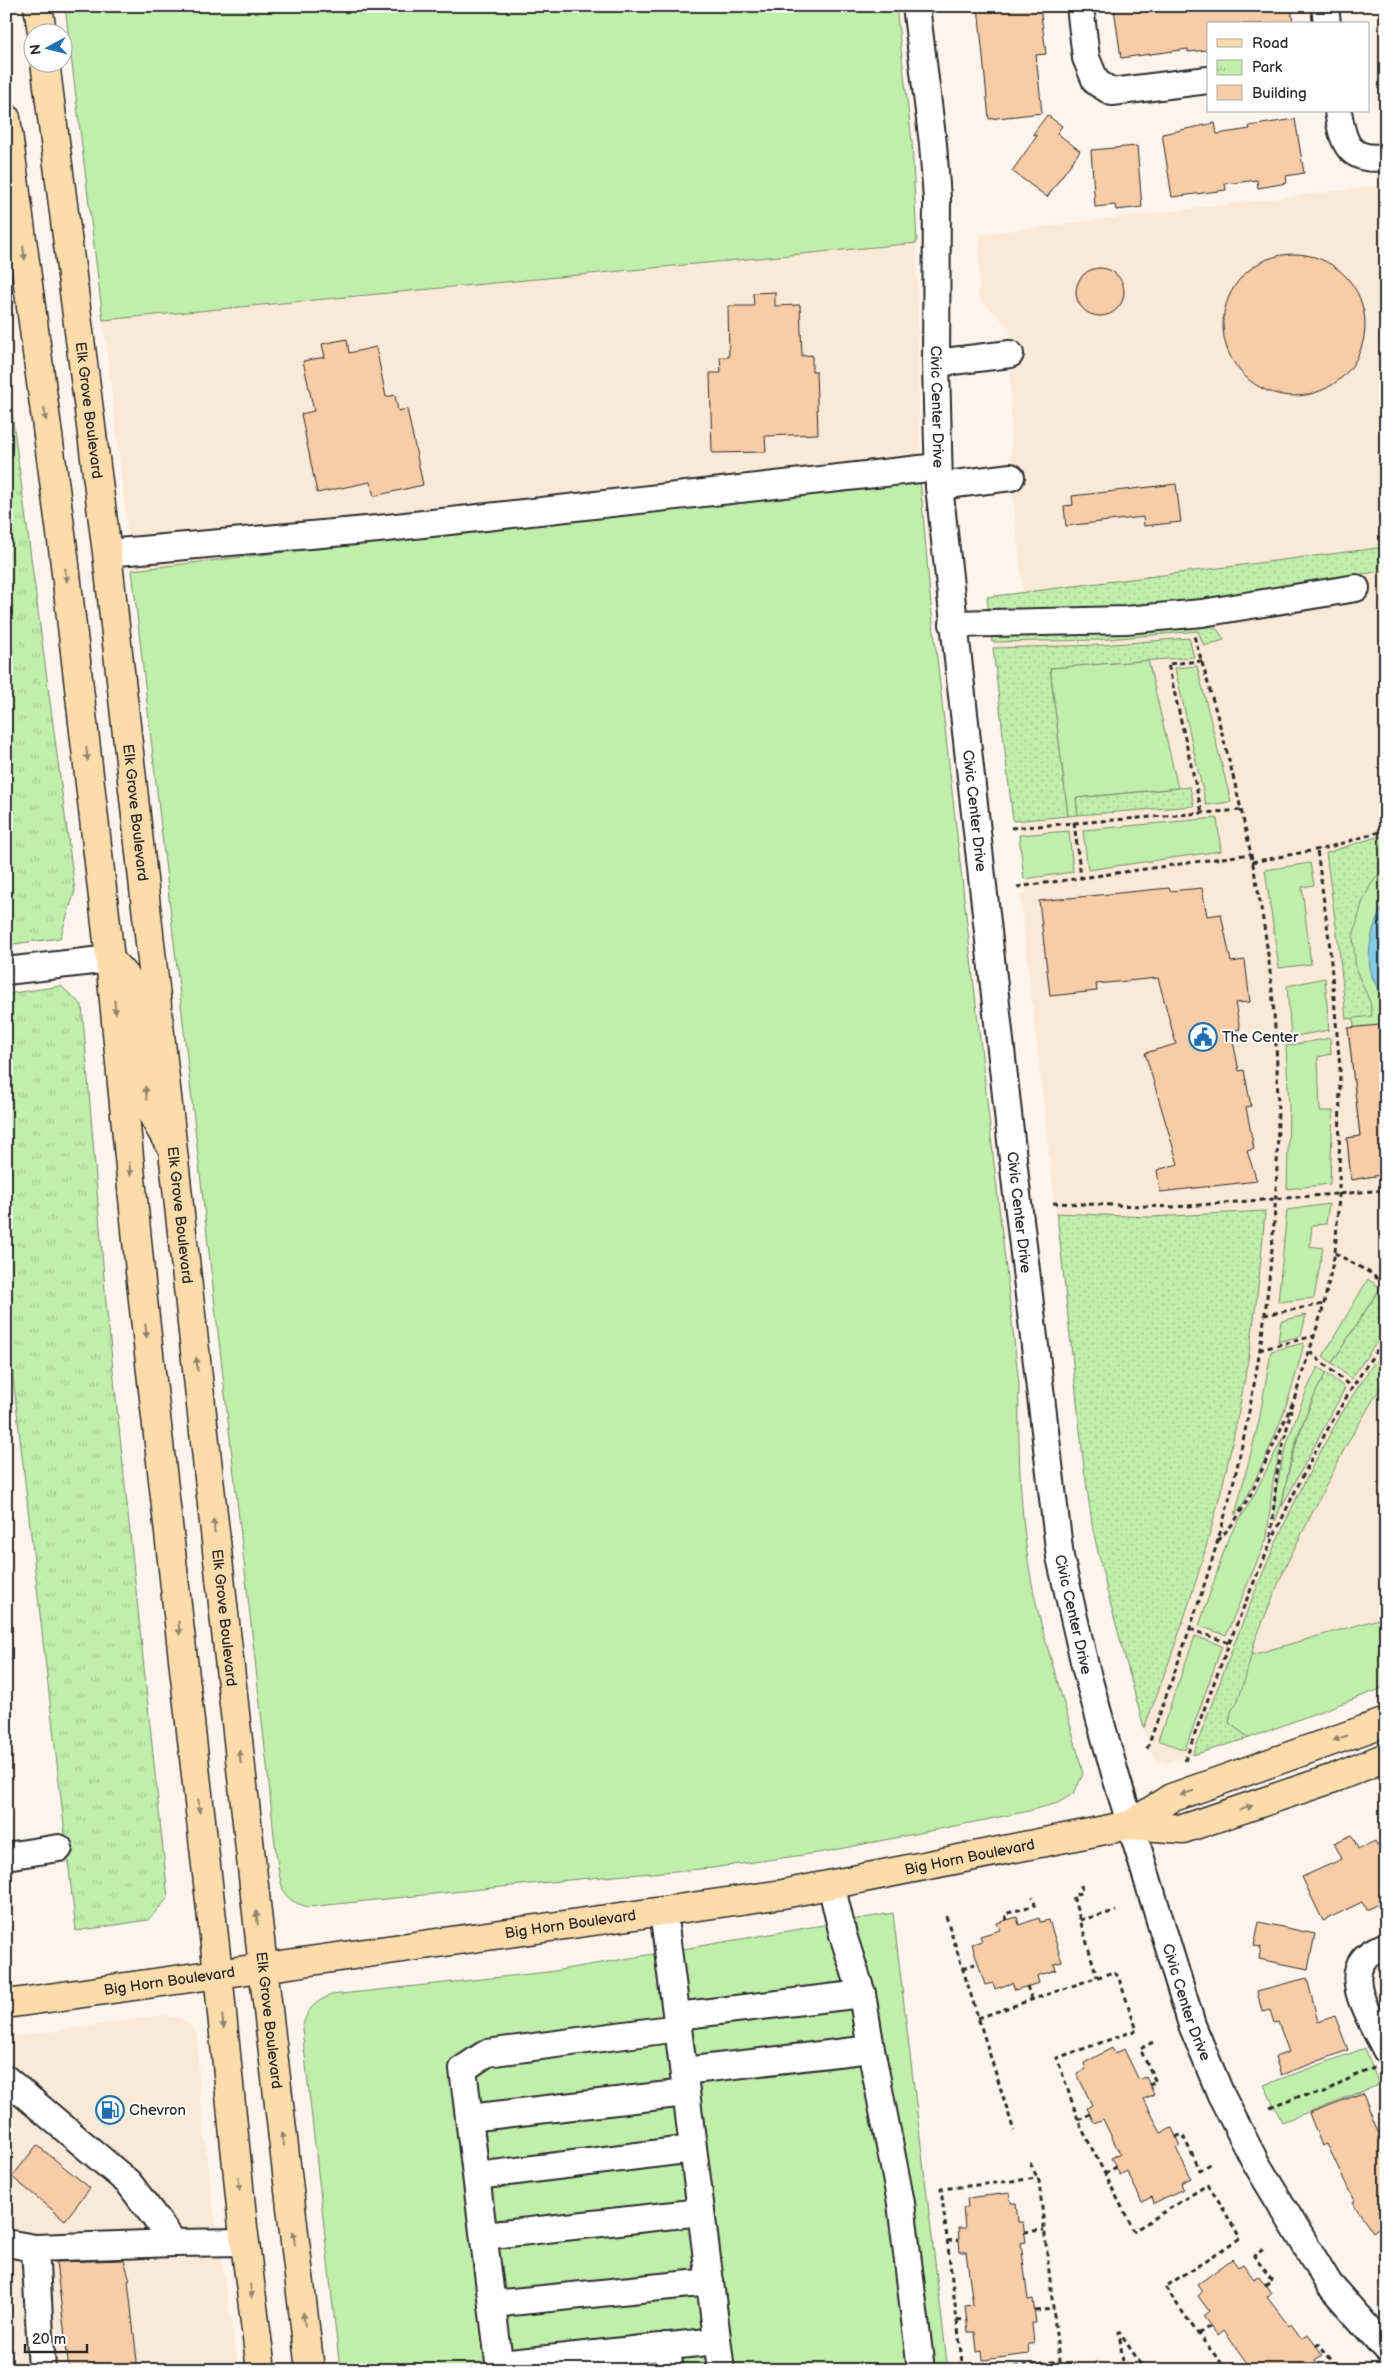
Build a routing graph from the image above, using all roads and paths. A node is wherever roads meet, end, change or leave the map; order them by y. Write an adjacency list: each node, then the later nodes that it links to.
1 (38, 6): 5 (main road)
2 (916, 6): 13 (street, Civic Center Drive)
3 (1080, 6): 8 (street)
4 (1326, 6): 6 (street)
5 (40, 22)
6 (1327, 22)
7 (47, 72): 16 (main road, Elk Grove Boulevard)
8 (1207, 80)
9 (1338, 112): 11 (street)
10 (6, 118): 21 (main road, one-way to 21)
11 (1386, 157)
12 (1010, 354): 13 (street)
13 (936, 363): 14 (street, Civic Center Drive)
14 (939, 476): 15 (street); 16 (street); 18 (street, Civic Center Drive)
15 (1011, 477)
16 (106, 553): 32 (main road, Elk Grove Boulevard)
17 (1356, 588): 18 (street)
18 (953, 624): 58 (street, Civic Center Drive)
19 (1187, 636): 20 (path)
20 (1202, 661): 22 (path); 23 (path)
21 (80, 696): 32 (main road); 33 (main road, one-way to 33)
22 (1241, 810): 23 (path); 28 (path)
23 (1202, 813): 24 (path)
24 (1074, 822): 25 (path); 30 (path)
25 (1010, 828)
26 (1386, 830): 27 (path)
27 (1317, 850): 29 (path); 37 (path)
28 (1251, 854): 29 (path); 30 (path)
29 (1252, 862): 38 (path)
30 (1081, 878): 31 (path)
31 (1017, 887)
32 (151, 947): 35 (main road, Elk Grove Boulevard)
33 (110, 959): 34 (street); 35 (main road, one-way to 33); 73 (main road, one-way to 73)
34 (6, 970)
35 (173, 1152): 71 (main road, Elk Grove Boulevard, one-way to 35)
36 (1386, 1190): 37 (path)
37 (1339, 1194): 38 (path); 40 (path)
38 (1275, 1200): 39 (path); 43 (path)
39 (1053, 1203)
40 (1335, 1253): 41 (path); 42 (path)
41 (1386, 1286)
42 (1324, 1304): 43 (path); 44 (path)
43 (1264, 1315): 46 (path)
44 (1314, 1336): 46 (path); 47 (path)
45 (1386, 1337): 48 (path)
46 (1259, 1350): 51 (path)
47 (1310, 1352): 48 (path); 49 (path)
48 (1351, 1387): 50 (path)
49 (1294, 1400): 50 (path); 51 (path)
50 (1272, 1540): 53 (path)
51 (1216, 1544): 52 (path)
52 (1190, 1629): 53 (path); 55 (path)
53 (1229, 1643): 57 (path)
54 (1386, 1722): 58 (main road, Big Horn Boulevard, one-way to 58)
55 (1147, 1748)
56 (1386, 1758): 58 (main road, Big Horn Boulevard, one-way to 56)
57 (1186, 1761)
58 (1130, 1825): 61 (main road, Big Horn Boulevard); 122 (street, Civic Center Drive)
59 (58, 1848): 60 (street)
60 (6, 1850)
61 (831, 1884): 64 (main road, Big Horn Boulevard); 76 (street)
62 (1081, 1885): 68 (path)
63 (1033, 1897): 67 (path)
64 (663, 1911): 71 (main road, Big Horn Boulevard); 80 (street)
65 (1116, 1911): 68 (path)
66 (946, 1916): 72 (path)
67 (1007, 1920)
68 (1080, 1920): 74 (path)
69 (1386, 1946): 83 (street)
70 (975, 1964): 72 (path)
71 (262, 1967): 73 (main road, Big Horn Boulevard); 130 (main road, Elk Grove Boulevard, one-way to 71)
72 (963, 1968): 79 (path)
73 (218, 1973): 78 (main road, Big Horn Boulevard); 106 (main road, one-way to 106)
74 (1097, 1978): 77 (path); 90 (path)
75 (1027, 1986): 77 (path)
76 (862, 1994): 80 (street); 82 (street)
77 (1032, 2000): 79 (path)
78 (6, 2004)
79 (978, 2018): 91 (path)
80 (678, 2022): 85 (street); 89 (street)
81 (1155, 2041): 86 (path)
82 (871, 2049): 85 (street); 132 (street)
83 (1381, 2059): 87 (path)
84 (6, 2079): 108 (street)
85 (685, 2082): 89 (street); 93 (street)
86 (1149, 2085)
87 (1270, 2107)
88 (1090, 2114): 90 (path)
89 (469, 2118): 98 (street)
90 (1078, 2120): 97 (path)
91 (1014, 2131)
92 (1176, 2137): 94 (path)
93 (693, 2149): 98 (street); 100 (street)
94 (1214, 2162)
95 (1030, 2163): 99 (path)
96 (1116, 2167): 97 (path)
97 (1105, 2174): 119 (path)
98 (476, 2176): 103 (street)
99 (1038, 2178): 101 (path); 105 (path)
100 (701, 2212): 103 (street); 111 (street)
101 (1044, 2230): 102 (path); 114 (path)
102 (1024, 2232)
103 (484, 2236): 113 (street)
104 (959, 2240): 105 (path)
105 (948, 2241): 117 (path)
106 (245, 2242): 108 (street); 129 (main road, one-way to 129)
107 (6, 2243): 109 (street)
108 (174, 2243): 109 (street)
109 (35, 2248): 128 (street)
110 (1265, 2248): 112 (path)
111 (710, 2282): 113 (street); 120 (street)
112 (1265, 2285)
113 (492, 2304): 127 (street)
114 (1054, 2308): 115 (path); 124 (path)
115 (1035, 2311)
116 (966, 2319): 117 (path)
117 (957, 2320): 133 (path)
118 (1210, 2326): 119 (path)
119 (1198, 2334): 138 (path)
120 (717, 2341): 123 (street); 131 (street)
121 (1316, 2346): 139 (path)
122 (1386, 2348)
123 (668, 2358): 125 (street)
124 (1060, 2361): 134 (path); 135 (path)
125 (554, 2364): 127 (street)
126 (1356, 2365): 140 (path)
127 (500, 2367)
128 (42, 2370)
129 (261, 2370)
130 (310, 2370)
131 (721, 2370)
132 (921, 2370)
133 (963, 2370)
134 (987, 2370)
135 (1060, 2370)
136 (1124, 2370): 137 (path)
137 (1145, 2370)
138 (1227, 2370)
139 (1339, 2370)
140 (1350, 2370)

